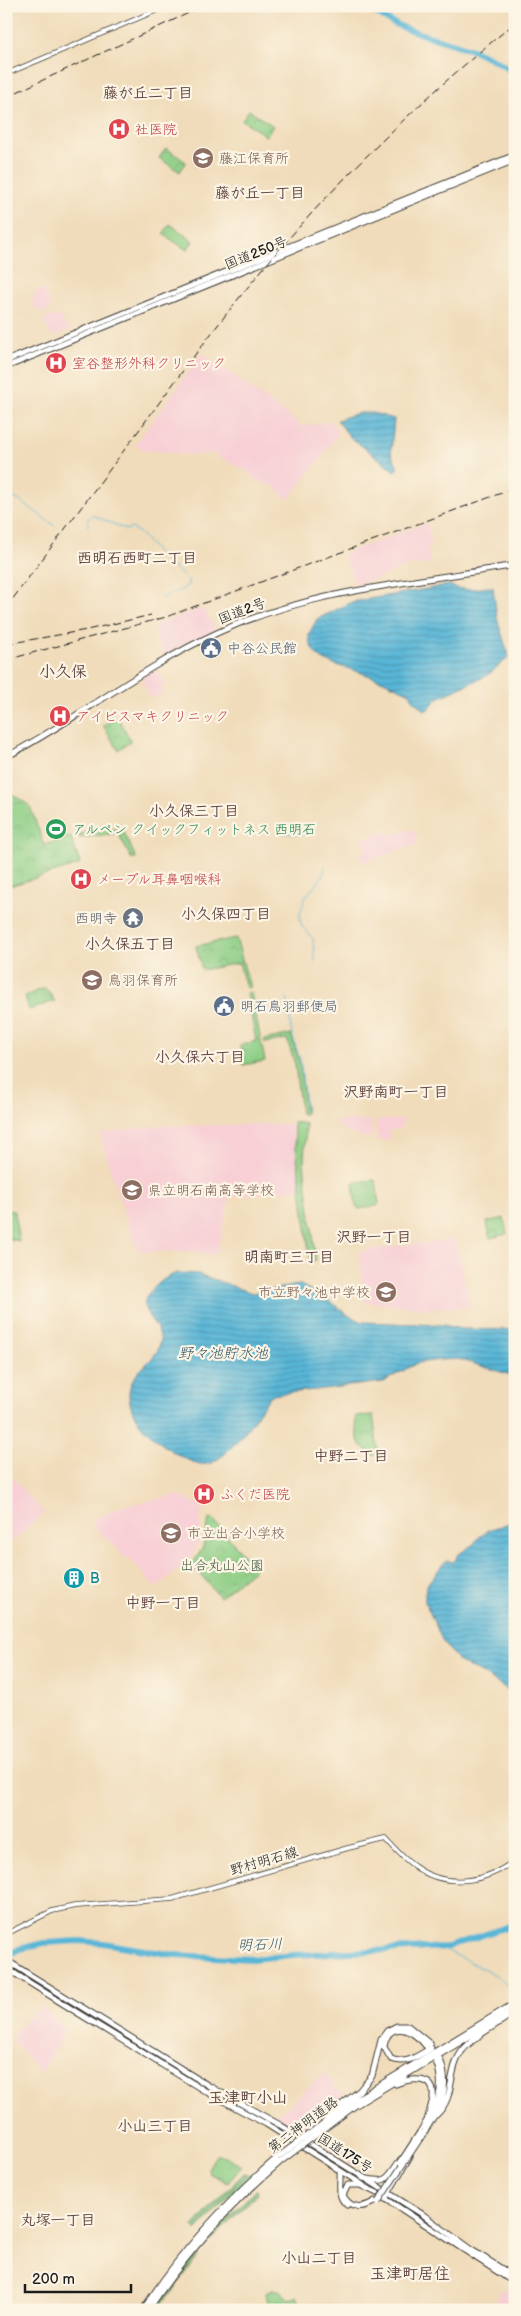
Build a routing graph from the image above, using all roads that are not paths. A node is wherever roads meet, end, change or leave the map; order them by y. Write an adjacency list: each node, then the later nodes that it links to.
1 (167, 6): 2 (main road)
2 (6, 74)
3 (515, 155): 5 (highway, 国道250号)
4 (515, 160): 5 (highway, 国道250号)
5 (450, 184): 6 (highway, 国道250号); 7 (highway, 国道250号)
6 (6, 361)
7 (6, 367)
8 (515, 565): 9 (highway, 国道2号)
9 (6, 757)
10 (515, 1860): 11 (main road, 野村明石線)
11 (6, 1934)
12 (6, 1960): 25 (highway, 国道175号)
13 (6, 1968): 24 (highway, 国道175号)
14 (515, 2003): 15 (highway, 第二神明道路)
15 (513, 2010): 16 (highway, 第二神明道路); 17 (highway, 第二神明道路); 19 (highway)
16 (447, 2042): 18 (highway, 第二神明道路); 18 (highway)
17 (389, 2085): 18 (highway, 第二神明道路); 20 (highway)
18 (352, 2102): 23 (highway, 第二神明道路, bridge); 23 (highway, 第二神明道路, bridge)
19 (436, 2114): 20 (highway); 21 (highway)
20 (427, 2120): 21 (highway)
21 (423, 2132): 22 (highway, bridge)
22 (410, 2152): 25 (highway, bridge); 27 (highway, bridge); 28 (highway, bridge)
23 (279, 2159): 29 (highway, 第二神明道路)
24 (340, 2172): 26 (highway, 国道175号); 28 (highway)
25 (363, 2178): 27 (highway, 国道175号)
26 (377, 2193): 27 (highway, 国道175号); 28 (highway)
27 (387, 2196): 30 (highway, 国道175号); 31 (highway, 国道175号)
28 (377, 2202)
29 (202, 2235): 32 (highway, 第二神明道路); 32 (highway, 第二神明道路)
30 (515, 2277)
31 (515, 2283)
32 (146, 2308)

